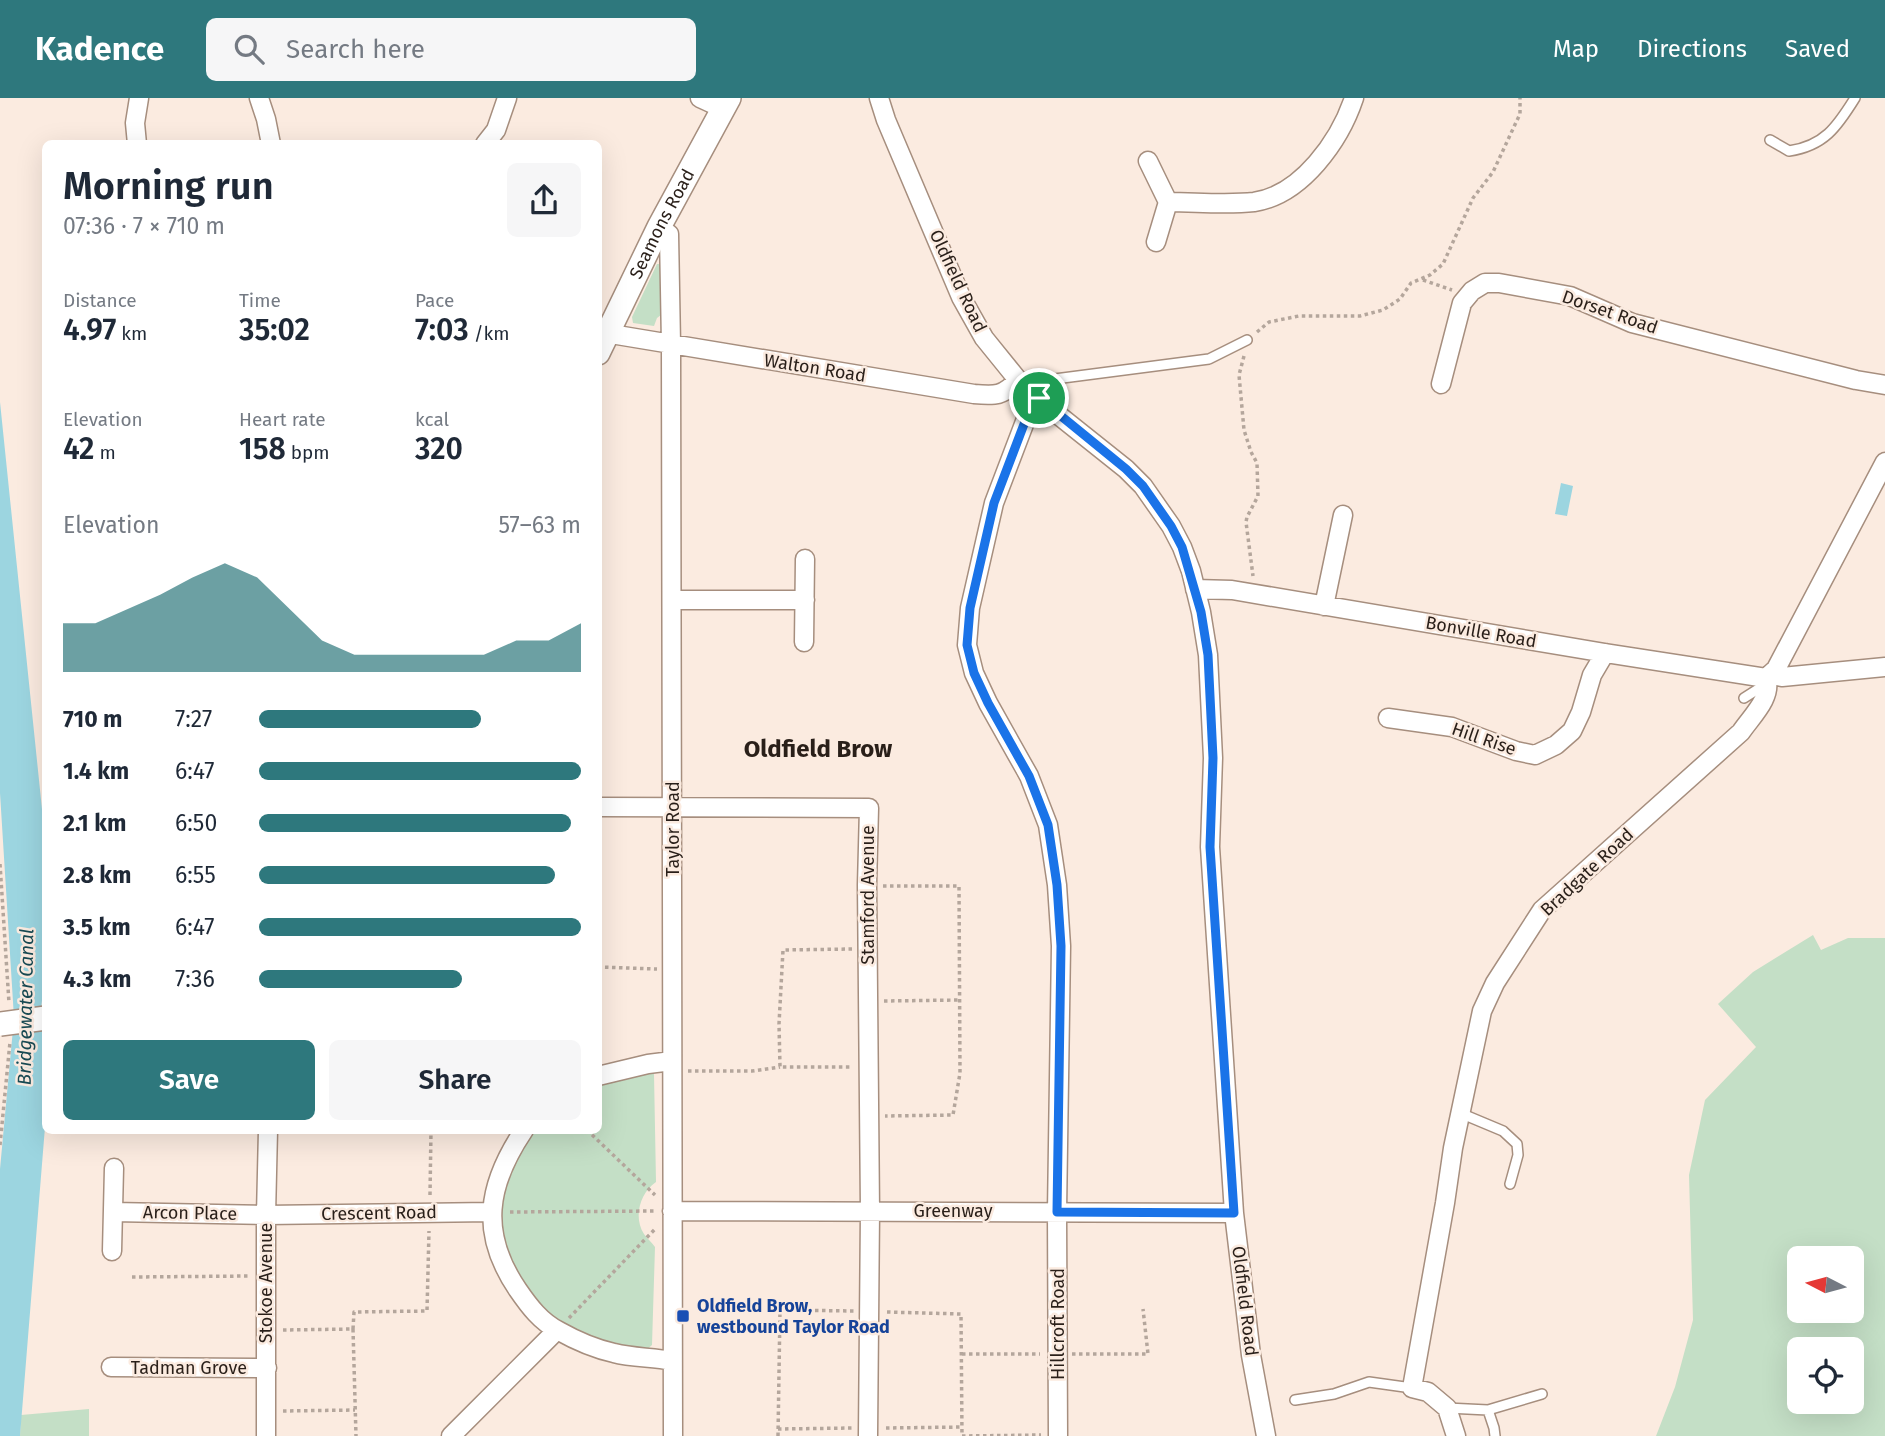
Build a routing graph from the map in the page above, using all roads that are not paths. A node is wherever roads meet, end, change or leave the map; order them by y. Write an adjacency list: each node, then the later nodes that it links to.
1 (139, 98): 9 (street)
2 (259, 98): 10 (street)
3 (507, 98): 11 (street)
4 (700, 98): 8 (street)
5 (879, 98): 21 (street, Oldfield Road)
6 (1354, 98): 14 (street)
7 (1855, 98): 12 (lane)
8 (727, 103): 15 (street, Seamons Road)
9 (137, 140)
10 (270, 140)
11 (488, 140)
12 (1770, 140)
13 (1148, 161): 14 (street)
14 (1168, 202): 16 (street)
15 (659, 227): 17 (street, Seamons Road); 20 (street, Taylor Road)
16 (1156, 242)
17 (608, 331): 19 (street, Seamons Road); 20 (street, Walton Road)
18 (1247, 340): 21 (lane)
19 (602, 344)
20 (671, 344): 21 (street, Walton Road); 30 (street, Taylor Road)
21 (1020, 382): 24 (street, Oldfield Road)
22 (1441, 384): 23 (street, Dorset Road)
23 (1885, 385)
24 (1039, 398): 29 (street, Oldfield Road); 54 (street, Hillcroft Road)
25 (1885, 462): 26 (street, Bradgate Road)
26 (1878, 491): 36 (street, Bradgate Road)
27 (1343, 515): 32 (street)
28 (806, 559): 31 (street)
29 (1195, 589): 32 (street, Bonville Road); 55 (street, Oldfield Road)
30 (672, 600): 31 (street); 40 (street, Taylor Road)
31 (805, 600): 33 (street)
32 (1324, 606): 34 (street, Bonville Road)
33 (804, 642)
34 (1605, 653): 36 (street, Bonville Road); 38 (street, Hill Rise)
35 (1885, 667): 36 (street, Bonville Road)
36 (1768, 679): 37 (lane); 45 (street, Bradgate Road)
37 (1744, 698)
38 (1388, 718)
39 (602, 807): 40 (street, Stamford Avenue)
40 (673, 807): 43 (street, Taylor Road); 51 (street, Stamford Avenue)
41 (42, 1019): 42 (street, bridge)
42 (7, 1024)
43 (672, 1066): 44 (street); 50 (street, Taylor Road)
44 (602, 1075)
45 (1460, 1113): 49 (lane); 62 (street, Bradgate Road)
46 (268, 1134): 56 (street, Stokoe Avenue)
47 (521, 1134): 53 (street)
48 (114, 1168): 52 (street)
49 (1510, 1184)
50 (672, 1211): 51 (street, Greenway); 59 (street, Taylor Road)
51 (870, 1211): 54 (street, Greenway); 71 (street, Stamford Avenue)
52 (113, 1212): 56 (street, Arcon Place); 57 (street)
53 (491, 1212): 56 (street, Crescent Road); 58 (street)
54 (1057, 1212): 55 (street, Greenway); 67 (street, Hillcroft Road)
55 (1234, 1213): 72 (street, Oldfield Road)
56 (266, 1215): 61 (street, Stokoe Avenue)
57 (112, 1251)
58 (557, 1330): 59 (street); 69 (street)
59 (673, 1361): 70 (street, Taylor Road)
60 (111, 1367): 61 (street, Tadman Grove)
61 (267, 1368): 68 (street, Stokoe Avenue)
62 (1412, 1388): 64 (lane); 65 (street)
63 (1542, 1394): 66 (lane)
64 (1295, 1400)
65 (1447, 1408): 66 (lane); 73 (street)
66 (1488, 1410): 74 (lane)
67 (1058, 1435)
68 (266, 1436)
69 (451, 1436)
70 (673, 1436)
71 (868, 1436)
72 (1266, 1436)
73 (1455, 1436)
74 (1495, 1436)

